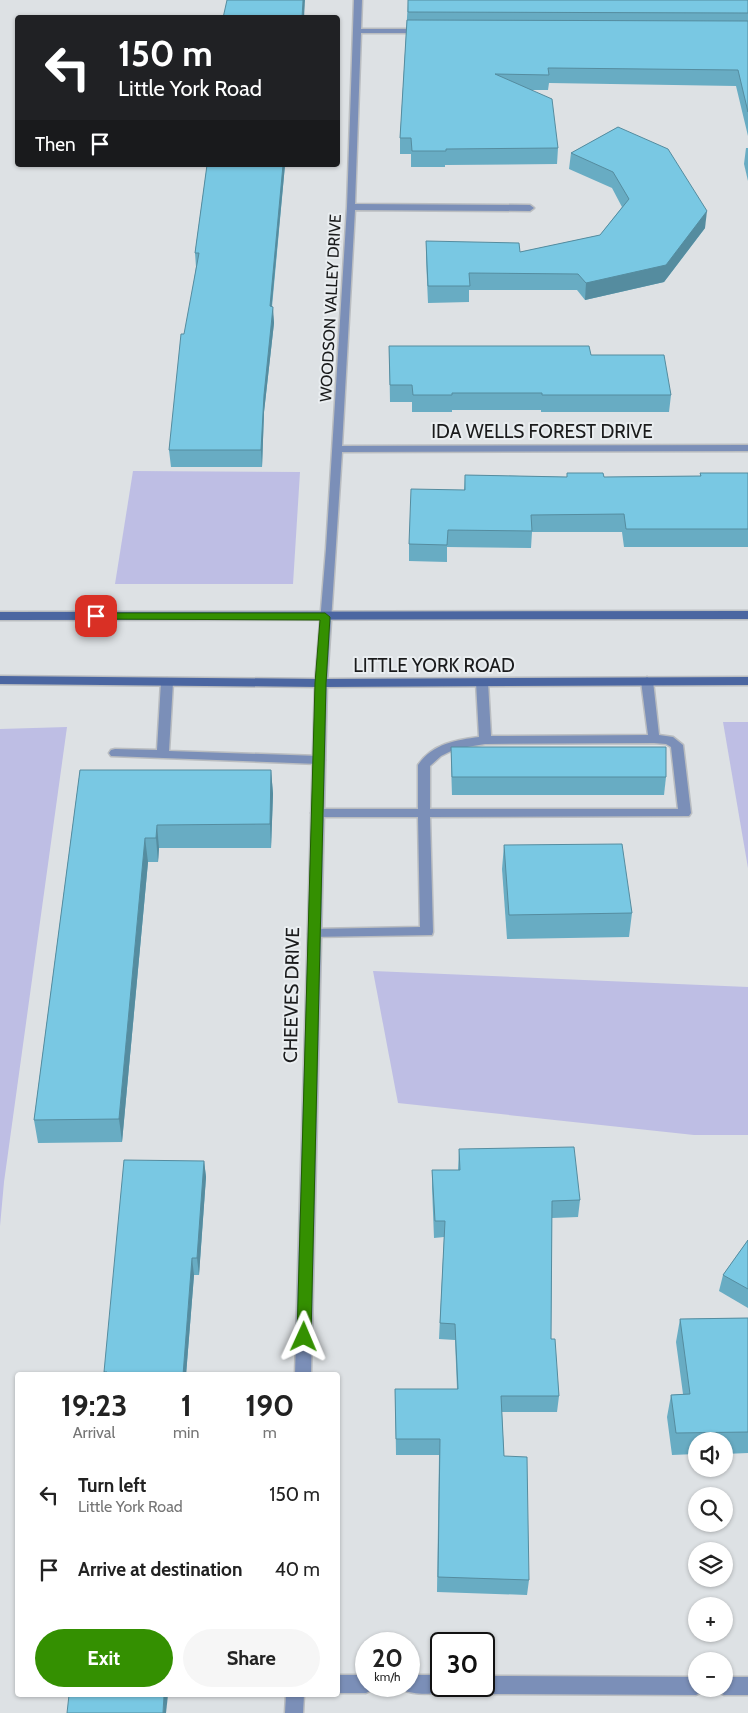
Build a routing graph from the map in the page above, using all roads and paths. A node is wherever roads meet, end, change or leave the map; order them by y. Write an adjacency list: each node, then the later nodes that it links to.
1 (358, 0): 2 (street, WOODSON VALLEY DRIVE)
2 (358, 31): 3 (street); 4 (street, WOODSON VALLEY DRIVE)
3 (436, 31)
4 (351, 207): 5 (street); 7 (street, WOODSON VALLEY DRIVE)
5 (530, 208)
6 (748, 448): 7 (street, IDA WELLS FOREST DRIVE)
7 (336, 449): 10 (street, WOODSON VALLEY DRIVE)
8 (748, 615): 10 (main road)
9 (0, 616): 10 (main road)
10 (325, 617): 16 (street, CHEEVES DRIVE)
11 (0, 680): 14 (main road, LITTLE YORK ROAD)
12 (748, 680): 13 (main road, LITTLE YORK ROAD)
13 (647, 681): 15 (main road, LITTLE YORK ROAD); 17 (street)
14 (167, 682): 16 (main road, LITTLE YORK ROAD); 20 (street)
15 (482, 682): 16 (main road, LITTLE YORK ROAD); 18 (street)
16 (320, 683): 21 (street, CHEEVES DRIVE)
17 (654, 739): 18 (street); 22 (street)
18 (485, 740): 22 (street)
19 (115, 754): 20 (street)
20 (163, 755): 21 (street)
21 (319, 760): 23 (street, CHEEVES DRIVE)
22 (424, 813): 23 (street); 24 (street)
23 (317, 814): 24 (street, CHEEVES DRIVE)
24 (314, 934): 25 (street, CHEEVES DRIVE)
25 (303, 1372)
26 (340, 1684): 27 (street)
27 (355, 1684)
28 (495, 1685): 29 (street)
29 (688, 1686)
30 (733, 1686): 31 (street)
31 (748, 1686)
32 (294, 1697): 33 (street)
33 (294, 1713)

